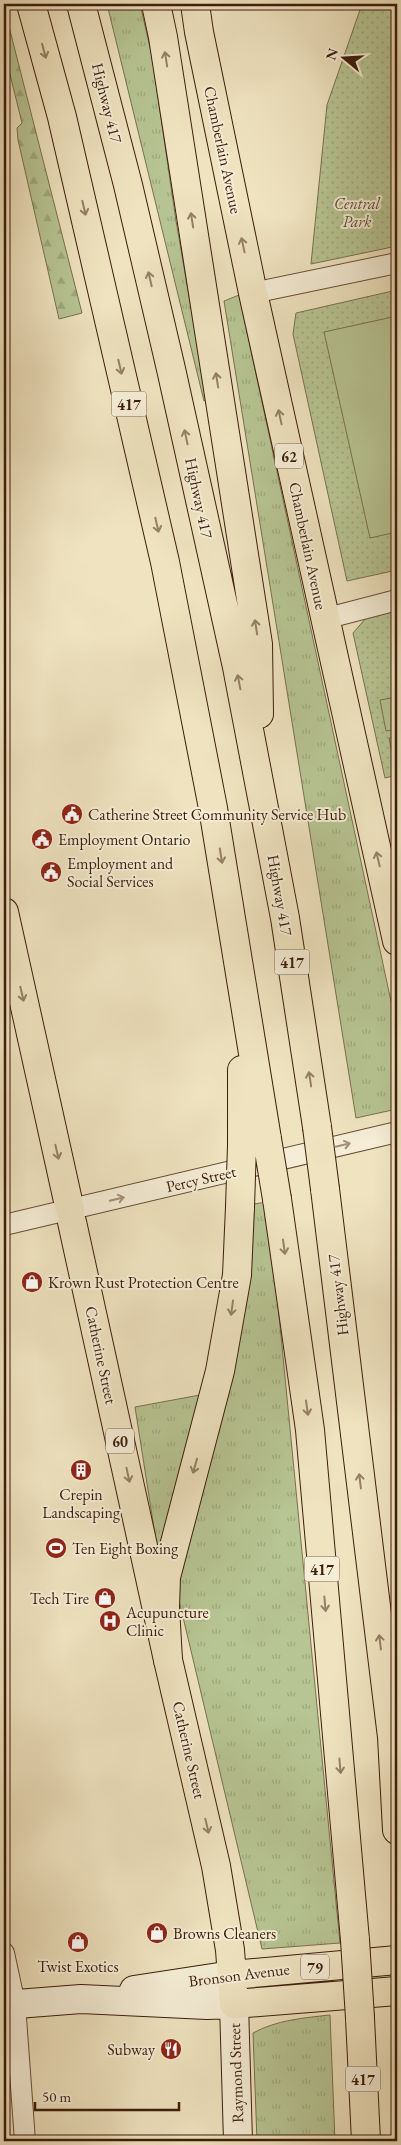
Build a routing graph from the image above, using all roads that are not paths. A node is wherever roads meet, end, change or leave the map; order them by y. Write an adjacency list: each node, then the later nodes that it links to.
1 (32, 4): 15 (main road, 417, one-way to 15)
2 (81, 4): 11 (main road, Highway 417 / 417, one-way to 2)
3 (156, 4): 11 (main road, one-way to 3)
4 (190, 4): 6 (main road)
5 (195, 4): 6 (main road, Chamberlain Avenue / 62)
6 (199, 32): 8 (main road, Chamberlain Avenue / 62, one-way to 6)
7 (397, 264): 8 (street)
8 (253, 293): 10 (main road, Chamberlain Avenue / 62, one-way to 8)
9 (397, 600): 10 (street)
10 (324, 619): 13 (main road, Chamberlain Avenue / 62, one-way to 10)
11 (262, 798): 19 (main road, Highway 417 / 417, one-way to 11, bridge)
12 (4, 912): 16 (main road, Catherine Street / 60, one-way to 16)
13 (397, 941)
14 (397, 1132): 16 (street, Percy Street, one-way to 14)
15 (254, 1142): 18 (main road, one-way to 18, bridge); 29 (main road, 417, one-way to 29, bridge)
16 (71, 1216): 17 (street, Percy Street); 18 (main road, Catherine Street / 60, one-way to 18)
17 (4, 1225)
18 (168, 1660): 22 (main road, Catherine Street / 60, one-way to 22)
19 (397, 1830)
20 (4, 1953): 25 (street)
21 (397, 1960): 22 (main road, Bronson Avenue / 79)
22 (232, 1975): 24 (main road, Bronson Avenue / 79); 26 (main road, Catherine Street / 60)
23 (397, 1991): 26 (main road, Bronson Avenue / 79)
24 (81, 1999): 25 (main road, Bronson Avenue / 79); 26 (main road, Bronson Avenue / 79)
25 (9, 2004): 27 (street)
26 (234, 2004): 28 (main road, Raymond Street)
27 (25, 2141)
28 (238, 2141)
29 (366, 2141)

